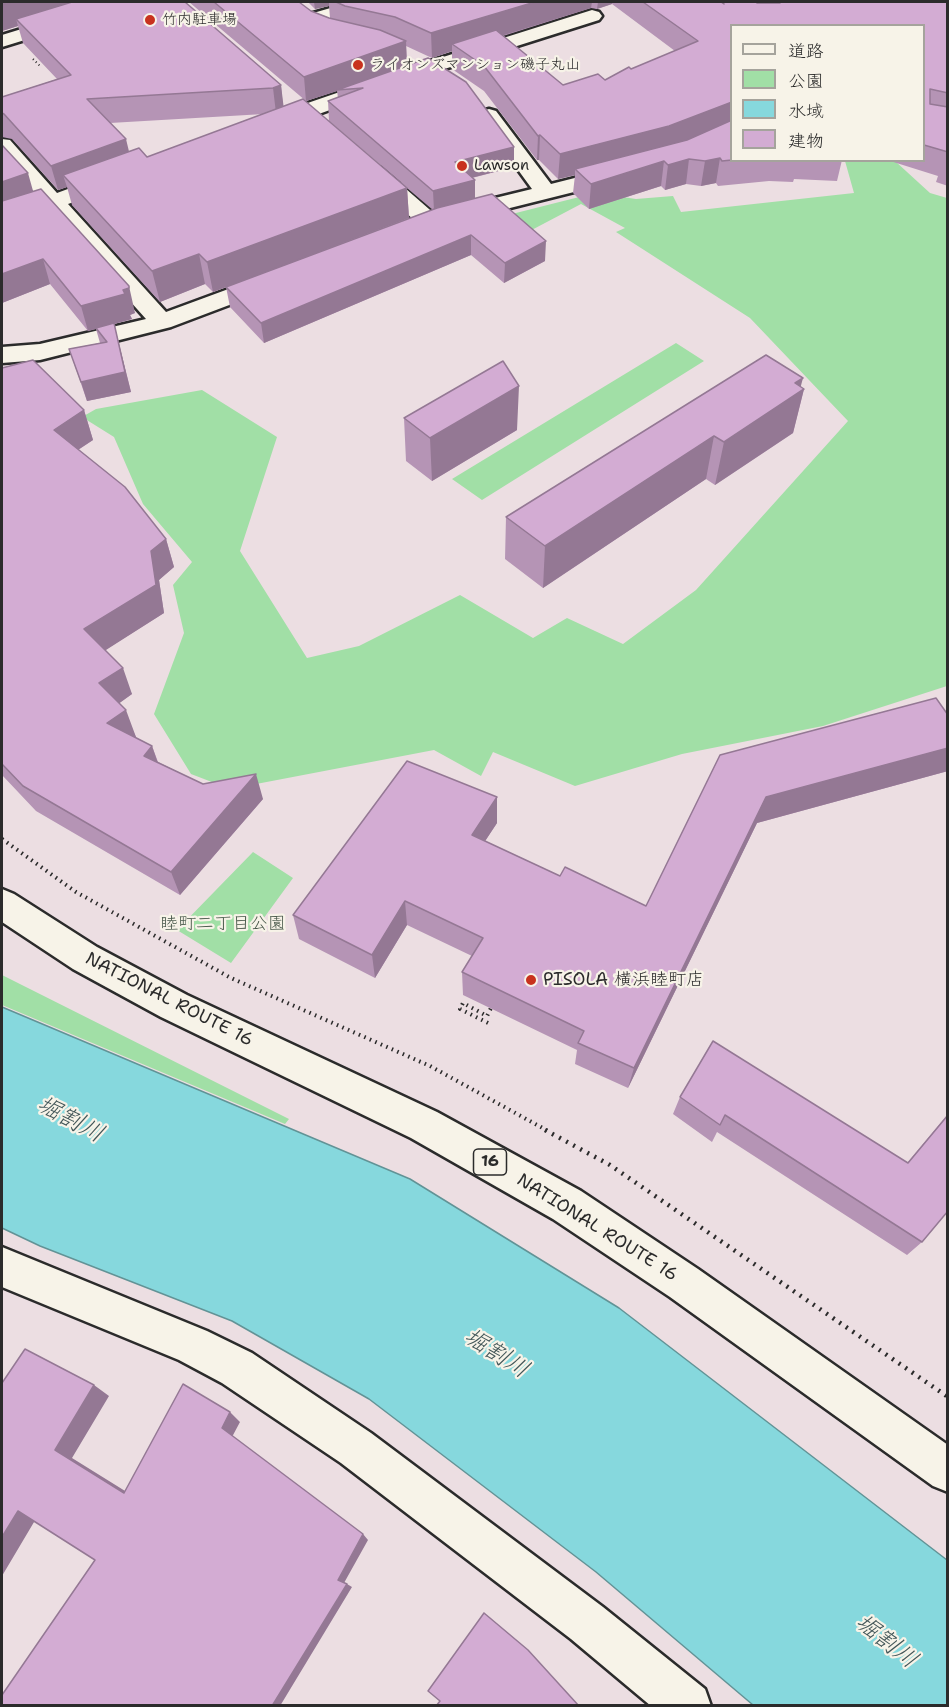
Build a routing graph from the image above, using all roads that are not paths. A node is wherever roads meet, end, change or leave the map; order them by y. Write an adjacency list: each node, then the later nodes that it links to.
1 (128, 2): 7 (main road)
2 (297, 2): 5 (main road)
3 (370, 2): 5 (main road)
4 (592, 16): 9 (main road)
5 (310, 20): 6 (main road)
6 (330, 33)
7 (2, 41)
8 (410, 57): 9 (main road)
9 (440, 73): 12 (main road)
10 (285, 96): 12 (main road)
11 (475, 96): 19 (main road)
12 (303, 112): 13 (main road); 14 (main road)
13 (321, 128)
14 (248, 132)
15 (2, 145): 20 (main road)
16 (357, 159): 19 (main road)
17 (636, 169): 19 (main road)
18 (130, 174): 20 (main road)
19 (546, 192)
20 (52, 202): 21 (main road); 23 (main road)
21 (2, 220)
22 (288, 274): 23 (main road)
23 (162, 322): 24 (main road)
24 (2, 355)
25 (2, 904): 27 (main road, NATIONAL ROUTE 16 / 16)
26 (4, 1274): 28 (main road)
27 (948, 1471)
28 (688, 1706)

